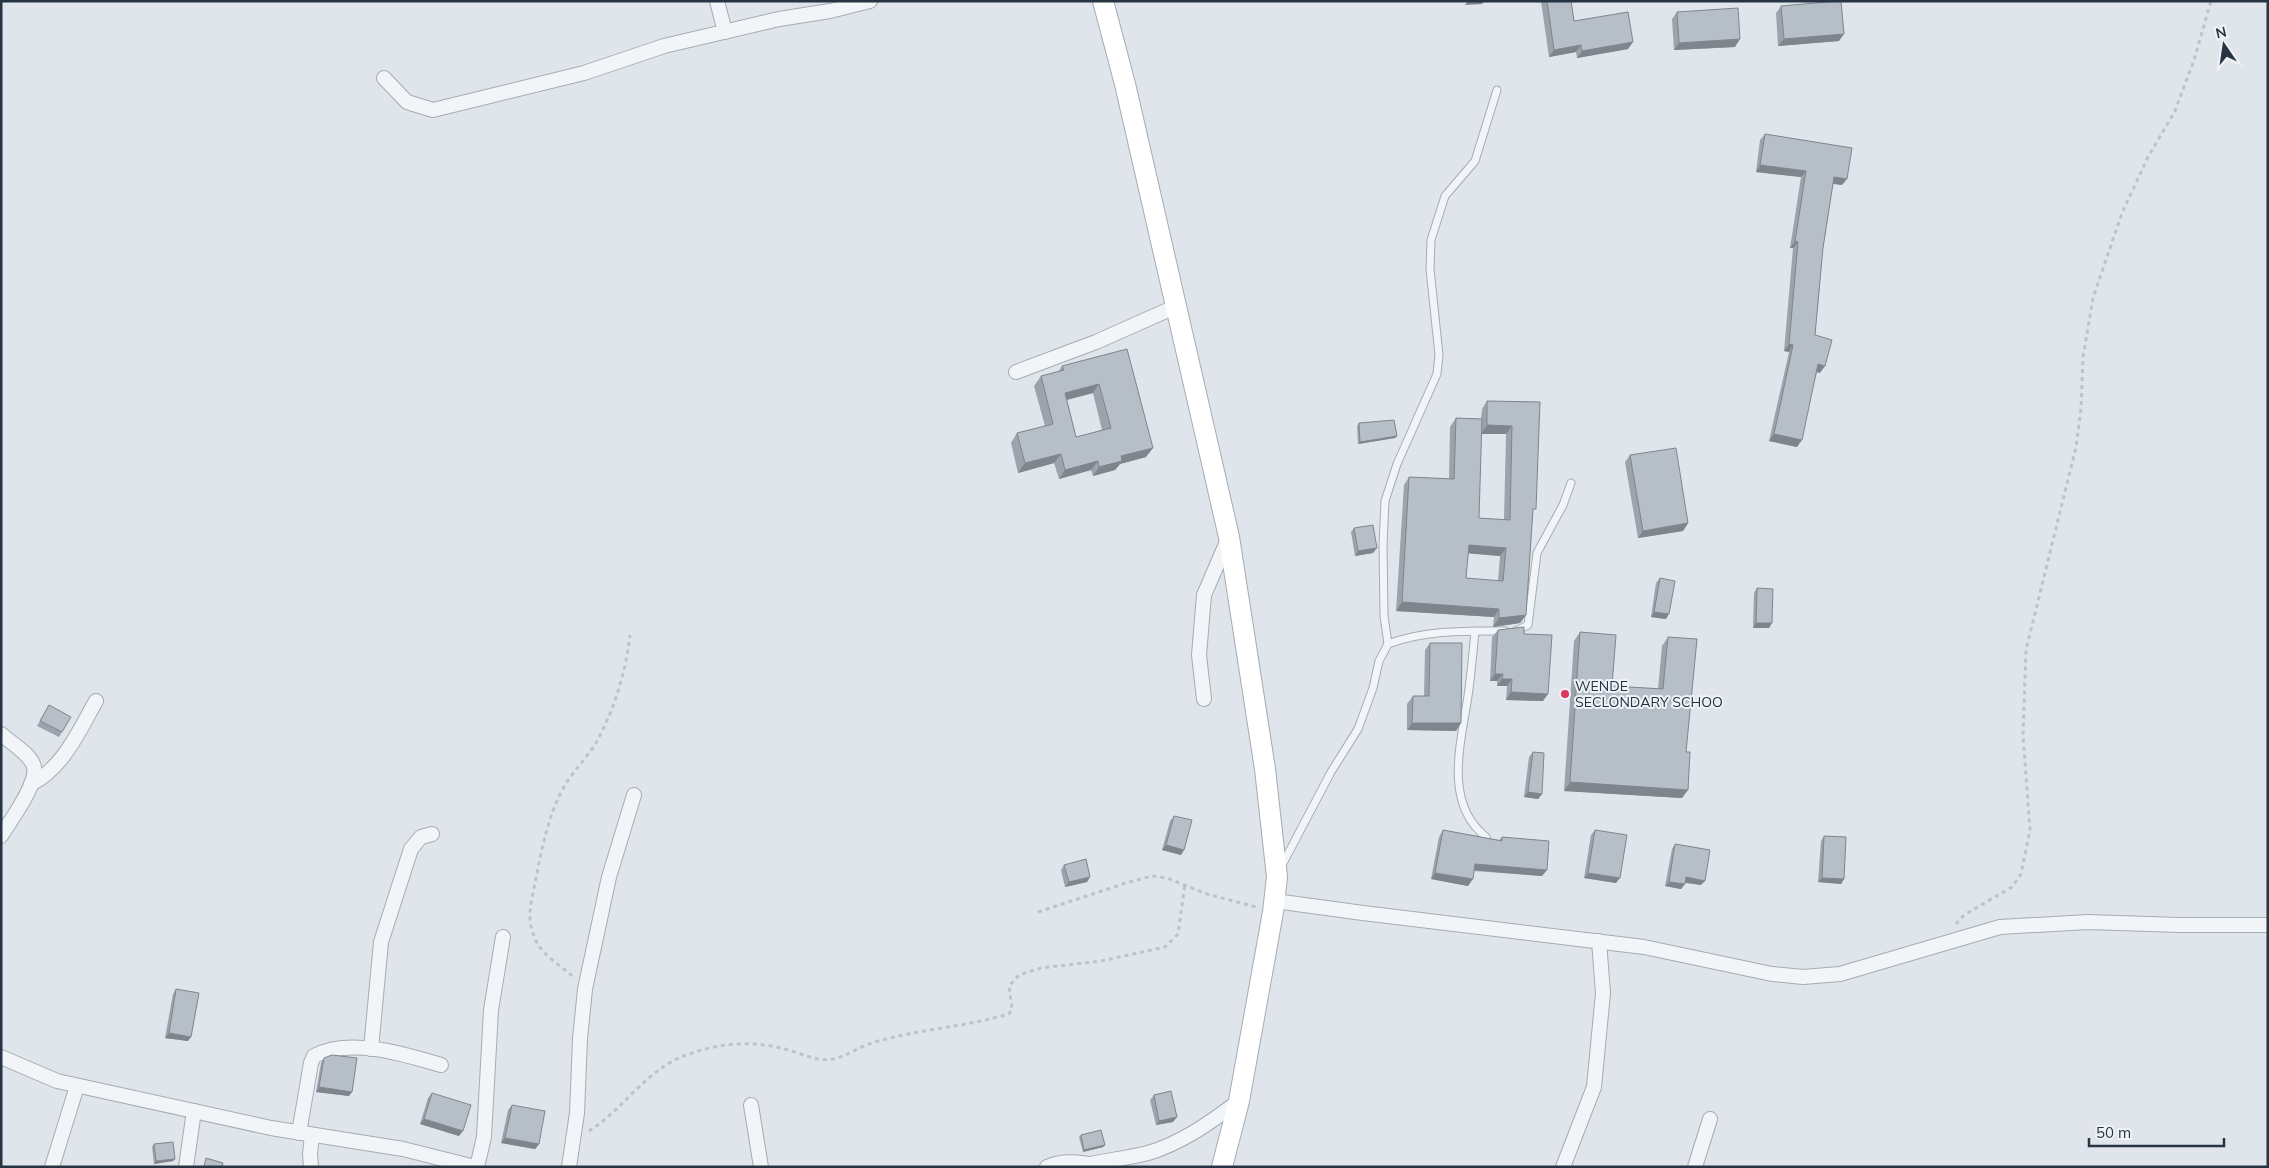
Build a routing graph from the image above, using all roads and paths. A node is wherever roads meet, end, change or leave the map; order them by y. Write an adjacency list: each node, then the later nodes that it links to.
1 (718, 1): 5 (street)
2 (870, 1): 5 (street)
3 (1103, 1): 8 (street)
4 (2211, 1): 30 (path)
5 (725, 32): 6 (street)
6 (384, 78)
7 (1497, 90): 14 (lane)
8 (1177, 306): 9 (street); 11 (street)
9 (1016, 372)
10 (1572, 483): 12 (lane)
11 (1229, 537): 15 (street); 23 (street)
12 (1475, 631): 14 (lane); 22 (lane)
13 (630, 635): 31 (path)
14 (1388, 644): 23 (lane)
15 (1204, 700)
16 (96, 702): 18 (street)
17 (1, 734): 18 (street)
18 (31, 784): 21 (street)
19 (634, 795): 31 (street)
20 (432, 834): 32 (street)
21 (1, 836)
22 (1486, 837)
23 (1277, 877): 25 (street)
24 (1185, 884): 25 (path); 26 (path); 41 (path)
25 (1274, 906): 29 (street); 36 (street)
26 (1038, 912)
27 (2268, 925): 30 (street)
28 (503, 938): 46 (street)
29 (1599, 941): 30 (street); 51 (street)
30 (1946, 944)
31 (585, 989): 41 (street)
32 (371, 1049): 34 (street); 40 (street)
33 (1, 1058): 35 (street)
34 (441, 1065)
35 (77, 1086): 38 (street); 43 (street)
36 (1239, 1101): 42 (street); 50 (street)
37 (751, 1105): 48 (street)
38 (194, 1111): 40 (street); 44 (street)
39 (1710, 1119): 52 (street)
40 (306, 1134): 45 (street); 46 (street)
41 (572, 1141): 47 (street)
42 (1094, 1166): 49 (street)
43 (52, 1167)
44 (186, 1167)
45 (311, 1167)
46 (476, 1167)
47 (568, 1167)
48 (761, 1167)
49 (1047, 1167)
50 (1222, 1167)
51 (1563, 1167)
52 (1695, 1167)

